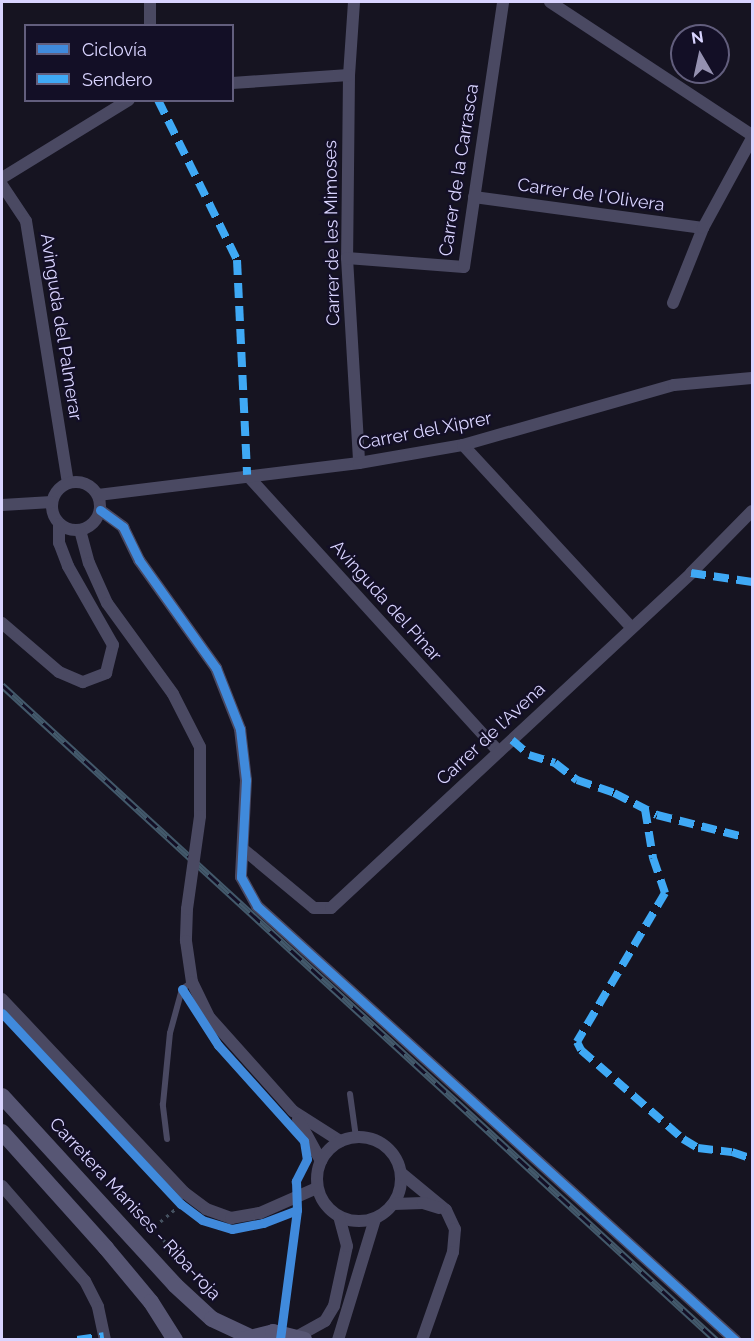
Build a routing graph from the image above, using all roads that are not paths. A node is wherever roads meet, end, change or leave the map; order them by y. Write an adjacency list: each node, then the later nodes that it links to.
1 (150, 2): 5 (street)
2 (354, 2): 6 (street, Carrer de les Mimoses)
3 (503, 2): 12 (street, Carrer de la Carrasca)
4 (550, 2): 9 (street)
5 (150, 24)
6 (349, 75): 7 (street); 14 (street, Carrer de les Mimoses)
7 (234, 83)
8 (126, 102): 10 (street)
9 (753, 137): 13 (street)
10 (2, 178)
11 (2, 184): 20 (street, Avinguda del Palmerar)
12 (474, 197): 13 (street, Carrer de l'Olivera); 14 (street, Carrer de la Carrasca)
13 (703, 228): 15 (street)
14 (347, 258): 18 (street, Carrer de les Mimoses)
15 (673, 303)
16 (753, 378): 17 (street, Carrer del Xiprer)
17 (463, 445): 18 (street, Carrer del Xiprer); 29 (street)
18 (359, 463): 19 (street, Carrer del Xiprer)
19 (247, 475): 21 (street, Carrer del Xiprer); 30 (street, Avinguda del Pinar)
20 (68, 483): 21 (street); 22 (street)
21 (98, 495): 24 (street)
22 (52, 502): 23 (street); 26 (street)
23 (2, 505)
24 (100, 510): 27 (street); 31 (street)
25 (753, 511): 29 (street, Carrer de l'Avena)
26 (59, 524): 27 (street); 28 (street)
27 (80, 530): 32 (street, bridge)
28 (2, 622)
29 (631, 627): 30 (street, Carrer de l'Avena)
30 (499, 752): 31 (street, Carrer de l'Avena)
31 (243, 849): 55 (street)
32 (192, 982): 36 (street); 39 (lane)
33 (2, 999): 44 (street)
34 (350, 1094): 38 (lane)
35 (2, 1096): 49 (main road, Carretera Manises - Riba-roja)
36 (293, 1111): 40 (street); 41 (street)
37 (2, 1132): 52 (main road)
38 (356, 1137): 40 (street); 42 (street)
39 (167, 1139)
40 (340, 1141): 41 (street)
41 (321, 1161): 44 (street)
42 (401, 1173): 45 (street); 46 (street)
43 (2, 1186): 51 (street)
44 (317, 1188): 47 (street)
45 (394, 1204): 46 (street); 48 (street)
46 (446, 1210): 54 (street)
47 (339, 1217): 48 (street); 50 (street)
48 (375, 1219): 53 (street)
49 (245, 1338): 50 (main road)
50 (301, 1338)
51 (105, 1340)
52 (175, 1340)
53 (338, 1340)
54 (422, 1340)
55 (735, 1340)

